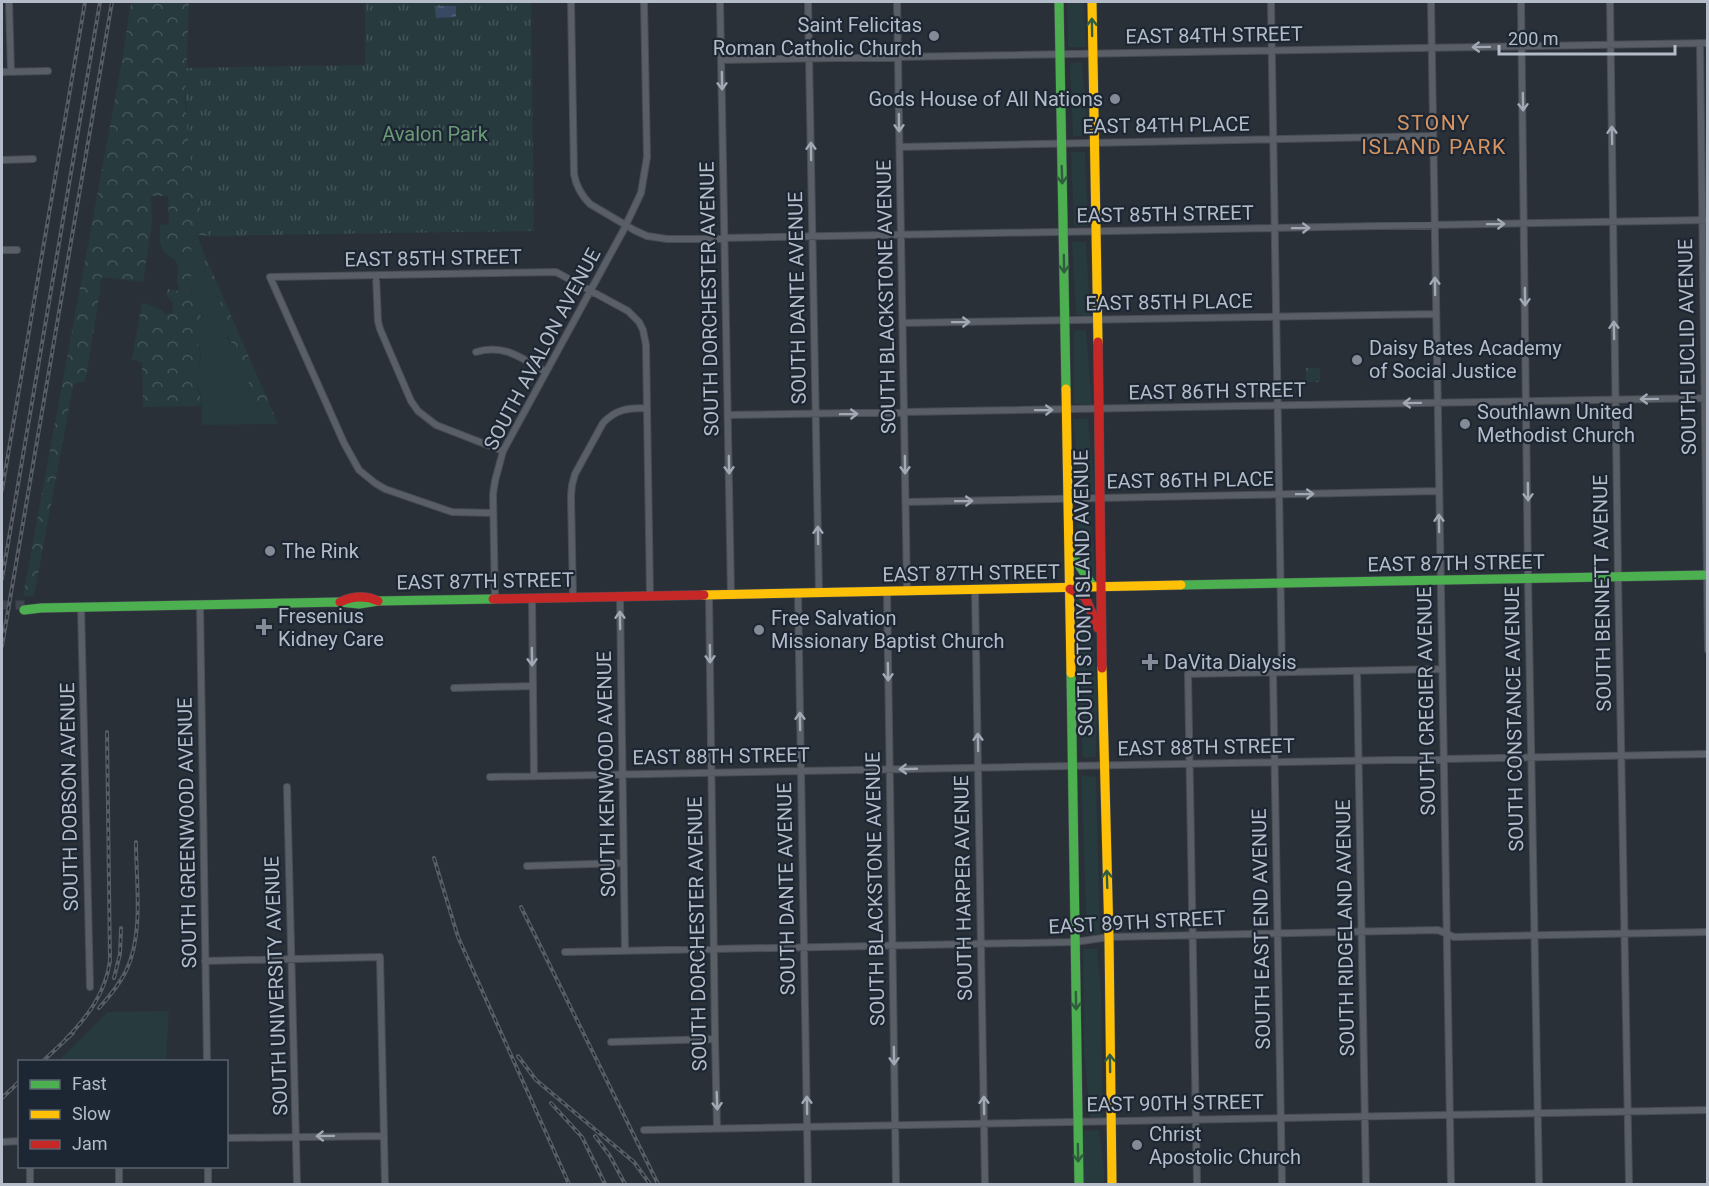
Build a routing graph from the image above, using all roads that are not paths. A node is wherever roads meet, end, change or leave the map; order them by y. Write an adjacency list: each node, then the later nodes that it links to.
1 (9, 2): 26 (street)
2 (571, 2): 37 (street, EAST 85TH STREET)
3 (644, 2): 37 (street)
4 (720, 2): 23 (street, SOUTH DORCHESTER AVENUE)
5 (808, 2): 22 (street, SOUTH DANTE AVENUE)
6 (897, 2): 21 (street, SOUTH BLACKSTONE AVENUE)
7 (1059, 2): 20 (main road, SOUTH STONY ISLAND AVENUE)
8 (1092, 2): 19 (main road, SOUTH STONY ISLAND AVENUE, one-way to 8)
9 (1272, 2): 18 (street)
10 (1431, 2): 17 (street, SOUTH CREGIER AVENUE)
11 (1521, 2): 16 (street, SOUTH CONSTANCE AVENUE)
12 (1610, 2): 15 (street, SOUTH BENNETT AVENUE)
13 (1700, 43): 14 (street, EAST 84TH STREET); 15 (street, EAST 84TH STREET); 34 (street, SOUTH EUCLID AVENUE)
14 (1707, 43)
15 (1611, 45): 16 (street, EAST 84TH STREET); 35 (street, SOUTH BENNETT AVENUE, one-way to 15)
16 (1522, 46): 17 (street, EAST 84TH STREET, one-way to 17); 36 (street, SOUTH CONSTANCE AVENUE, one-way to 36)
17 (1431, 48): 18 (street, EAST 84TH STREET); 27 (street, SOUTH CREGIER AVENUE)
18 (1272, 50): 19 (street, EAST 84TH STREET); 28 (street)
19 (1092, 53): 20 (street, EAST 84TH STREET); 29 (main road, SOUTH STONY ISLAND AVENUE)
20 (1060, 54): 21 (street, EAST 84TH STREET); 30 (main road, SOUTH STONY ISLAND AVENUE)
21 (898, 57): 22 (street, EAST 84TH STREET); 31 (street, SOUTH BLACKSTONE AVENUE, one-way to 31)
22 (809, 58): 23 (street, EAST 84TH STREET); 43 (street, SOUTH DANTE AVENUE, one-way to 22)
23 (721, 60): 44 (street, SOUTH DORCHESTER AVENUE, one-way to 44)
24 (48, 71): 26 (street)
25 (2, 72): 26 (street)
26 (11, 72)
27 (1433, 136): 28 (street, EAST 84TH PLACE); 38 (street, SOUTH CREGIER AVENUE)
28 (1273, 139): 29 (street, EAST 84TH PLACE); 39 (street)
29 (1094, 142): 30 (street, EAST 84TH PLACE); 41 (main road, SOUTH STONY ISLAND AVENUE)
30 (1061, 143): 31 (street, EAST 84TH PLACE); 40 (main road, SOUTH STONY ISLAND AVENUE, one-way to 40)
31 (900, 147): 42 (street, SOUTH BLACKSTONE AVENUE)
32 (33, 159): 33 (street)
33 (2, 160)
34 (1705, 220): 35 (street, EAST 85TH STREET); 56 (street, SOUTH EUCLID AVENUE)
35 (1613, 222): 36 (street, EAST 85TH STREET); 57 (street, SOUTH BENNETT AVENUE, one-way to 35)
36 (1524, 223): 38 (street, EAST 85TH STREET, one-way to 36); 58 (street, SOUTH CONSTANCE AVENUE, one-way to 58)
37 (626, 225): 44 (street, EAST 85TH STREET); 48 (street, SOUTH AVALON AVENUE)
38 (1434, 225): 39 (street, EAST 85TH STREET, one-way to 38); 49 (street, SOUTH CREGIER AVENUE, one-way to 38)
39 (1275, 228): 41 (street, EAST 85TH STREET); 50 (street)
40 (1064, 232): 41 (street, EAST 85TH STREET); 42 (street, EAST 85TH STREET); 52 (main road, SOUTH STONY ISLAND AVENUE, one-way to 52)
41 (1095, 232): 51 (main road, SOUTH STONY ISLAND AVENUE)
42 (901, 236): 43 (street, EAST 85TH STREET); 53 (street, SOUTH BLACKSTONE AVENUE)
43 (812, 237): 44 (street, EAST 85TH STREET); 65 (street, SOUTH DANTE AVENUE)
44 (724, 238): 66 (street, SOUTH DORCHESTER AVENUE)
45 (2, 250): 46 (street)
46 (17, 250)
47 (376, 276): 48 (street, EAST 85TH STREET); 67 (street); 73 (street, EAST 85TH STREET)
48 (591, 291): 55 (street, SOUTH AVALON AVENUE); 61 (street)
49 (1436, 314): 50 (street, EAST 85TH PLACE); 59 (street, SOUTH CREGIER AVENUE)
50 (1276, 316): 51 (street, EAST 85TH PLACE); 60 (street)
51 (1097, 320): 52 (street, EAST 85TH PLACE); 63 (main road, SOUTH STONY ISLAND AVENUE)
52 (1065, 321): 53 (street, EAST 85TH PLACE, one-way to 52); 62 (main road, SOUTH STONY ISLAND AVENUE)
53 (903, 323): 64 (street, SOUTH BLACKSTONE AVENUE)
54 (476, 352): 55 (street)
55 (546, 372): 67 (street, SOUTH AVALON AVENUE)
56 (1706, 398): 57 (street, EAST 86TH STREET, one-way to 57); 75 (street, SOUTH EUCLID AVENUE)
57 (1616, 400): 58 (street, EAST 86TH STREET); 76 (street, SOUTH BENNETT AVENUE)
58 (1526, 401): 59 (street, EAST 86TH STREET); 77 (street, SOUTH CONSTANCE AVENUE, one-way to 77)
59 (1437, 403): 60 (street, EAST 86TH STREET, one-way to 60); 68 (street, SOUTH CREGIER AVENUE)
60 (1278, 406): 63 (street, EAST 86TH STREET); 69 (street)
61 (647, 408): 90 (street); 91 (street)
62 (1066, 410): 63 (street, EAST 86TH STREET); 64 (street, EAST 86TH STREET, one-way to 62); 71 (main road, SOUTH STONY ISLAND AVENUE)
63 (1099, 410): 70 (main road, SOUTH STONY ISLAND AVENUE)
64 (904, 413): 65 (street, EAST 86TH STREET, one-way to 64); 72 (street, SOUTH BLACKSTONE AVENUE, one-way to 72)
65 (816, 414): 66 (street, EAST 86TH STREET); 85 (street, SOUTH DANTE AVENUE, one-way to 65)
66 (728, 416): 88 (street, SOUTH DORCHESTER AVENUE, one-way to 88)
67 (504, 451): 73 (street, SOUTH AVALON AVENUE)
68 (1439, 491): 69 (street, EAST 86TH PLACE, one-way to 68); 78 (street, SOUTH CREGIER AVENUE, one-way to 68)
69 (1280, 494): 70 (street, EAST 86TH PLACE); 79 (street)
70 (1100, 498): 71 (street, EAST 86TH PLACE); 80 (main road, SOUTH STONY ISLAND AVENUE)
71 (1068, 499): 72 (street, EAST 86TH PLACE, one-way to 71); 74 (main road, SOUTH STONY ISLAND AVENUE)
72 (906, 502): 84 (street, SOUTH BLACKSTONE AVENUE)
73 (493, 513): 92 (street, SOUTH AVALON AVENUE)
74 (1070, 551): 80 (main road); 81 (main road, SOUTH STONY ISLAND AVENUE)
75 (1707, 575): 76 (main road, EAST 87TH STREET); 98 (street, SOUTH EUCLID AVENUE)
76 (1618, 577): 77 (main road, EAST 87TH STREET); 106 (street, SOUTH BENNETT AVENUE)
77 (1528, 579): 78 (main road, EAST 87TH STREET); 107 (street, SOUTH CONSTANCE AVENUE)
78 (1440, 581): 79 (main road, EAST 87TH STREET); 99 (street, SOUTH CREGIER AVENUE)
79 (1281, 584): 80 (main road, EAST 87TH STREET); 102 (street)
80 (1101, 588): 81 (main road, EAST 87TH STREET); 97 (main road, SOUTH STONY ISLAND AVENUE)
81 (1070, 589): 82 (main road, EAST 87TH STREET); 97 (main road); 112 (main road, SOUTH STONY ISLAND AVENUE)
82 (975, 590): 84 (main road, EAST 87TH STREET); 114 (street, SOUTH HARPER AVENUE, one-way to 82)
83 (887, 592): 84 (main road, EAST 87TH STREET); 85 (main road, EAST 87TH STREET); 115 (street, SOUTH BLACKSTONE AVENUE, one-way to 115)
84 (907, 592)
85 (819, 593): 86 (main road, EAST 87TH STREET)
86 (798, 594): 88 (main road, EAST 87TH STREET); 116 (street, SOUTH DANTE AVENUE, one-way to 86)
87 (709, 595): 88 (main road, EAST 87TH STREET); 90 (main road, EAST 87TH STREET); 117 (street, SOUTH DORCHESTER AVENUE, one-way to 117)
88 (731, 595)
89 (620, 597): 90 (main road, EAST 87TH STREET); 91 (main road, EAST 87TH STREET); 118 (street, SOUTH KENWOOD AVENUE, one-way to 89)
90 (650, 597)
91 (573, 598): 93 (main road, EAST 87TH STREET)
92 (495, 599): 93 (main road, EAST 87TH STREET); 94 (main road, EAST 87TH STREET)
93 (532, 599): 103 (street, one-way to 103)
94 (200, 605): 96 (main road, EAST 87TH STREET); 140 (street, SOUTH GREENWOOD AVENUE)
95 (24, 607): 96 (main road, EAST 87TH STREET)
96 (81, 607): 141 (street, SOUTH DOBSON AVENUE)
97 (1101, 636): 113 (main road, SOUTH STONY ISLAND AVENUE)
98 (1707, 650)
99 (1442, 669): 100 (street); 108 (street, SOUTH CREGIER AVENUE)
100 (1357, 671): 102 (street); 109 (street, SOUTH RIDGELAND AVENUE)
101 (1273, 672): 102 (street); 110 (street, SOUTH EAST END AVENUE); 111 (street)
102 (1282, 672)
103 (533, 686): 104 (street); 119 (street)
104 (454, 688)
105 (1707, 754): 106 (street, EAST 88TH STREET)
106 (1621, 756): 107 (street, EAST 88TH STREET); 128 (street, SOUTH BENNETT AVENUE)
107 (1532, 757): 108 (street, EAST 88TH STREET); 130 (street, SOUTH CONSTANCE AVENUE)
108 (1443, 759): 109 (street, EAST 88TH STREET); 127 (street, SOUTH CREGIER AVENUE)
109 (1359, 761): 110 (street, EAST 88TH STREET); 124 (street, SOUTH RIDGELAND AVENUE)
110 (1274, 762): 111 (street, EAST 88TH STREET); 126 (street, SOUTH EAST END AVENUE)
111 (1190, 764): 113 (street, EAST 88TH STREET); 129 (street)
112 (1071, 766): 113 (street, EAST 88TH STREET); 114 (street, EAST 88TH STREET); 132 (main road, SOUTH STONY ISLAND AVENUE)
113 (1104, 766): 131 (main road, SOUTH STONY ISLAND AVENUE, one-way to 113)
114 (978, 767): 115 (street, EAST 88TH STREET, one-way to 115); 133 (street, SOUTH HARPER AVENUE)
115 (890, 770): 116 (street, EAST 88TH STREET); 134 (street, SOUTH BLACKSTONE AVENUE)
116 (801, 771): 117 (street, EAST 88TH STREET); 135 (street, SOUTH DANTE AVENUE)
117 (712, 772): 118 (street, EAST 88TH STREET); 136 (street, SOUTH DORCHESTER AVENUE)
118 (622, 774): 119 (street, EAST 88TH STREET); 122 (street, SOUTH KENWOOD AVENUE)
119 (534, 776): 120 (street, EAST 88TH STREET)
120 (490, 777)
121 (287, 787): 139 (street, SOUTH UNIVERSITY AVENUE)
122 (623, 863): 123 (street); 137 (street, SOUTH KENWOOD AVENUE)
123 (527, 866)
124 (1362, 931): 126 (street, EAST 89TH STREET); 127 (street, EAST 89TH STREET); 149 (street, SOUTH RIDGELAND AVENUE)
125 (1707, 932): 128 (street, EAST 89TH STREET)
126 (1277, 933): 129 (street, EAST 89TH STREET); 150 (street, SOUTH EAST END AVENUE)
127 (1446, 933): 130 (street, EAST 89TH STREET); 148 (street, SOUTH CREGIER AVENUE)
128 (1624, 934): 130 (street, EAST 89TH STREET); 146 (street, SOUTH BENNETT AVENUE)
129 (1193, 935): 131 (street, EAST 89TH STREET); 151 (street)
130 (1535, 935): 147 (street, SOUTH CONSTANCE AVENUE)
131 (1109, 937): 132 (street, EAST 89TH STREET); 152 (main road, SOUTH STONY ISLAND AVENUE, one-way to 131)
132 (1075, 942): 133 (street, EAST 89TH STREET); 153 (main road, SOUTH STONY ISLAND AVENUE, one-way to 153)
133 (981, 944): 134 (street, EAST 89TH STREET); 154 (street, SOUTH HARPER AVENUE, one-way to 133)
134 (892, 946): 135 (street, EAST 89TH STREET); 155 (street, SOUTH BLACKSTONE AVENUE, one-way to 155)
135 (803, 948): 136 (street, EAST 89TH STREET); 156 (street, SOUTH DANTE AVENUE, one-way to 135)
136 (714, 949): 137 (street, EAST 89TH STREET); 142 (street, SOUTH DORCHESTER AVENUE)
137 (625, 951): 138 (street, EAST 89TH STREET)
138 (565, 952)
139 (292, 959): 140 (street); 159 (street); 160 (street, SOUTH UNIVERSITY AVENUE)
140 (205, 961): 144 (street, SOUTH GREENWOOD AVENUE)
141 (90, 987)
142 (715, 1039): 143 (street); 157 (street, SOUTH DORCHESTER AVENUE, one-way to 157)
143 (611, 1042)
144 (207, 1060)
145 (1707, 1110): 146 (street, EAST 90TH STREET)
146 (1628, 1112): 147 (street, EAST 90TH STREET); 182 (street, SOUTH BENNETT AVENUE)
147 (1538, 1113): 148 (street, EAST 90TH STREET); 181 (street, SOUTH CONSTANCE AVENUE)
148 (1449, 1115): 149 (street, EAST 90TH STREET); 180 (street, SOUTH CREGIER AVENUE)
149 (1365, 1116): 150 (street, EAST 90TH STREET); 179 (street, SOUTH RIDGELAND AVENUE)
150 (1281, 1118): 151 (street, EAST 90TH STREET); 178 (street, SOUTH EAST END AVENUE)
151 (1196, 1119): 152 (street, EAST 90TH STREET); 177 (street)
152 (1110, 1121): 153 (street, EAST 90TH STREET); 176 (main road, SOUTH STONY ISLAND AVENUE)
153 (1077, 1122): 154 (street, EAST 90TH STREET); 175 (main road, SOUTH STONY ISLAND AVENUE, one-way to 175)
154 (984, 1123): 155 (street, EAST 90TH STREET); 174 (street, SOUTH HARPER AVENUE)
155 (895, 1125): 156 (street, EAST 90TH STREET); 173 (street, SOUTH BLACKSTONE AVENUE)
156 (807, 1127): 157 (street, EAST 90TH STREET); 172 (street, SOUTH DANTE AVENUE)
157 (717, 1128): 158 (street, EAST 90TH STREET)
158 (644, 1130)
159 (384, 1136): 160 (street, one-way to 160); 171 (street)
160 (296, 1137): 161 (street); 170 (street, SOUTH UNIVERSITY AVENUE)
161 (228, 1138)
162 (18, 1141): 163 (street)
163 (2, 1142)
164 (30, 1168): 167 (street)
165 (119, 1168): 168 (street)
166 (208, 1168): 169 (street)
167 (30, 1185)
168 (119, 1185)
169 (208, 1185)
170 (297, 1185)
171 (385, 1185)
172 (808, 1185)
173 (896, 1185)
174 (985, 1185)
175 (1079, 1185)
176 (1112, 1185)
177 (1197, 1185)
178 (1282, 1185)
179 (1366, 1185)
180 (1450, 1185)
181 (1539, 1185)
182 (1629, 1185)

